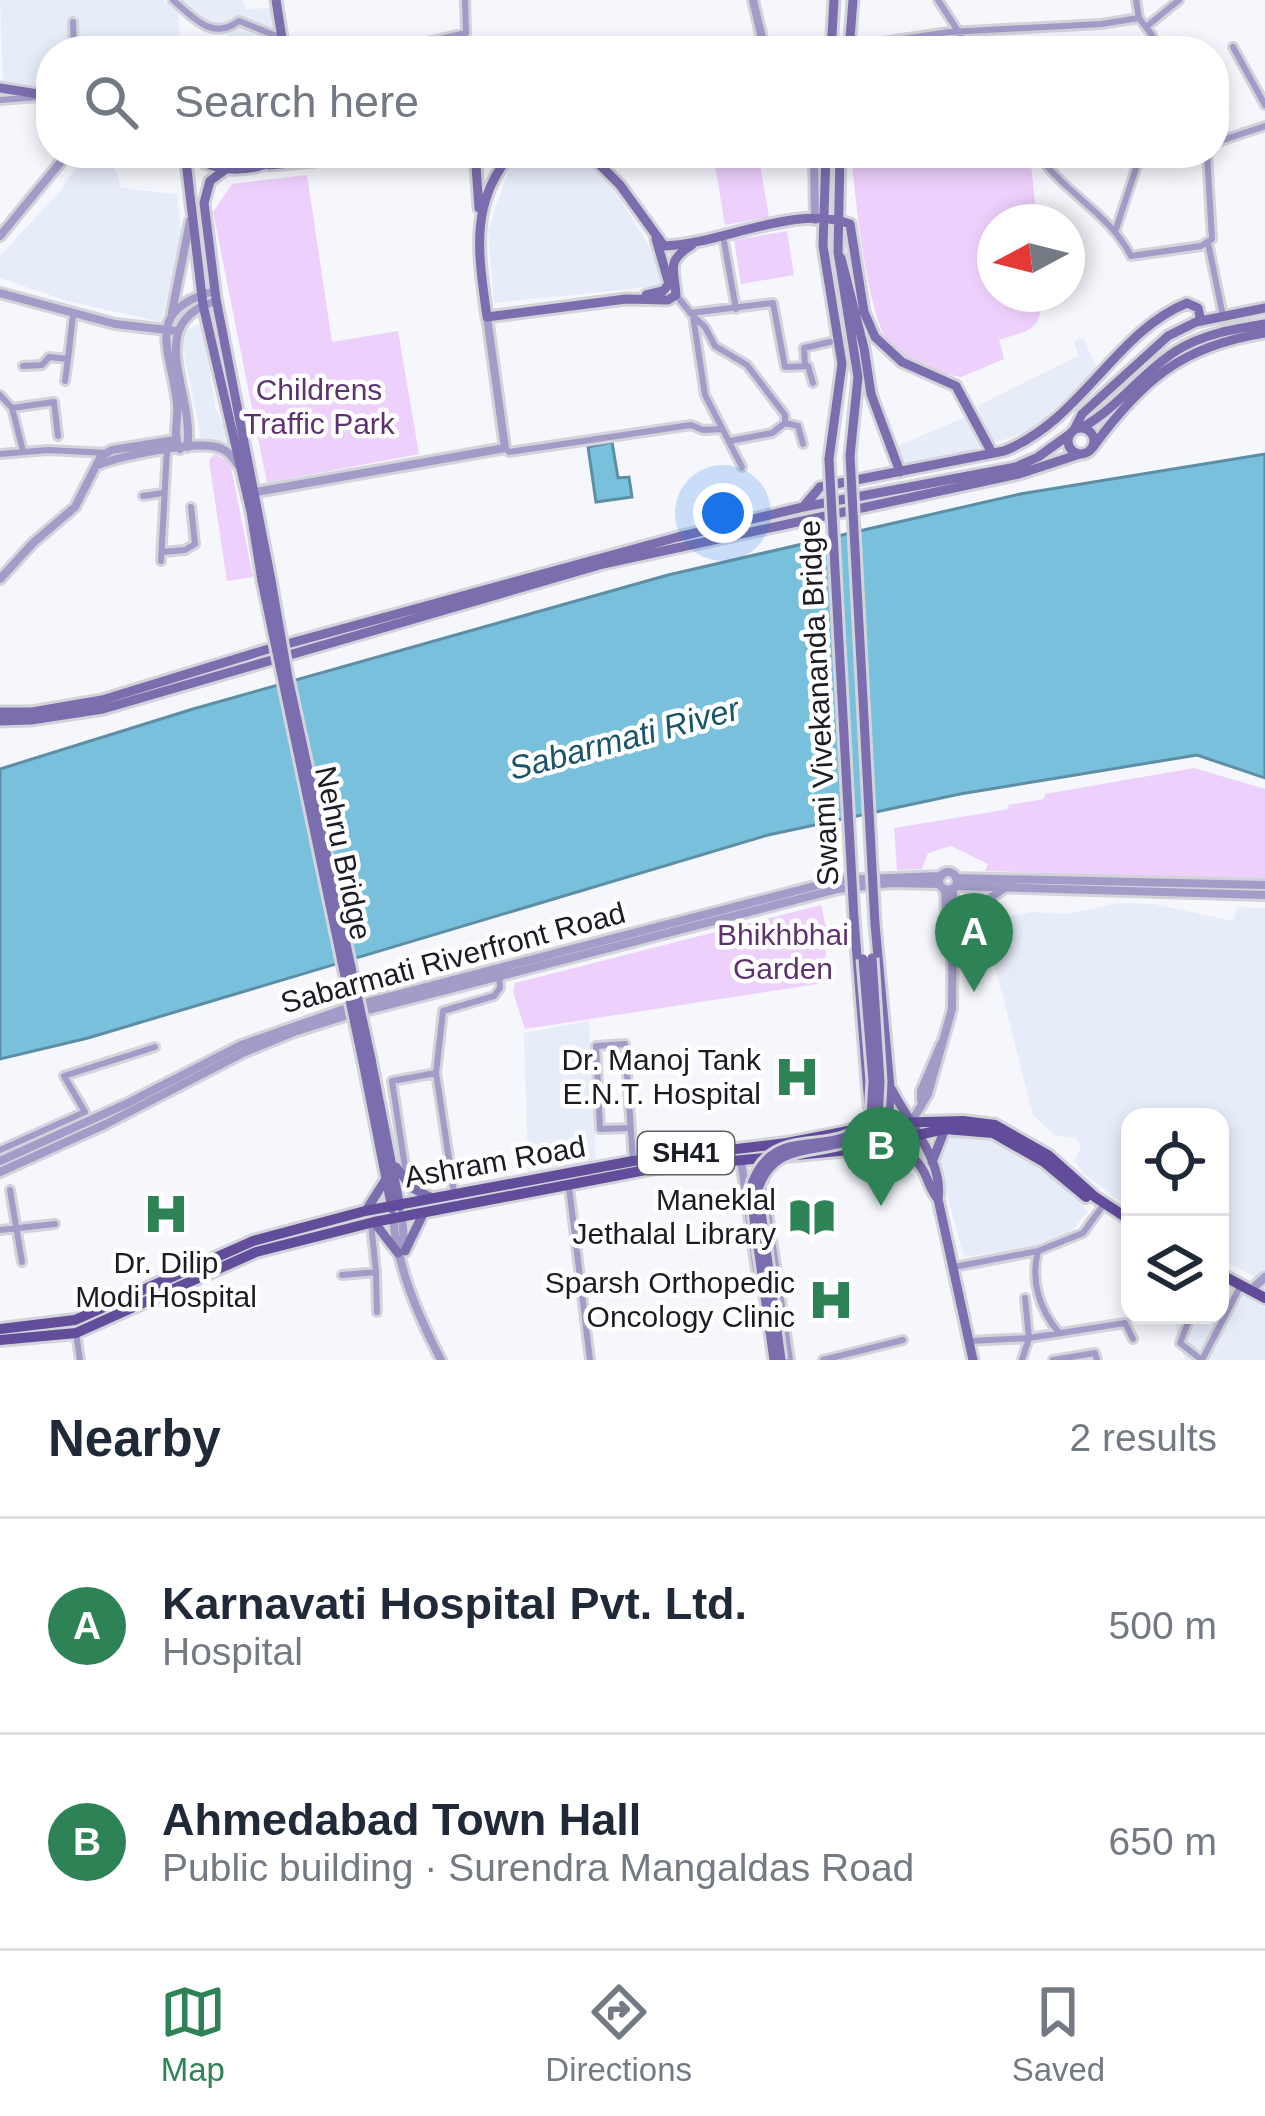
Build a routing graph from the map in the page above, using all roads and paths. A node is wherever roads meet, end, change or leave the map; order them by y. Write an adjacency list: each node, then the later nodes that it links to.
1 (173, 0): 15 (street)
2 (277, 0): 16 (main road)
3 (465, 0): 17 (street)
4 (752, 0): 18 (street)
5 (834, 0): 19 (main road)
6 (853, 0): 20 (main road)
7 (938, 0): 13 (street)
8 (1136, 0): 10 (street)
9 (1179, 0): 12 (street)
10 (1139, 18): 12 (street); 13 (street)
11 (73, 22): 14 (street)
12 (1146, 27): 23 (street)
13 (959, 31): 21 (street); 22 (street)
14 (73, 36)
15 (278, 36)
16 (283, 36)
17 (453, 36)
18 (761, 36)
19 (832, 36)
20 (850, 36)
21 (928, 36)
22 (962, 36)
23 (1150, 36)
24 (1233, 47): 29 (street)
25 (0, 88): 26 (main road)
26 (36, 94)
27 (36, 97): 28 (street)
28 (0, 100)
29 (1265, 105)
30 (1265, 126): 31 (street)
31 (1229, 137)
32 (56, 168): 51 (street)
33 (189, 168): 46 (main road)
34 (218, 168): 45 (main road)
35 (237, 168): 45 (main road)
36 (476, 168): 47 (main road)
37 (500, 168): 47 (main road)
38 (604, 168): 52 (main road)
39 (817, 168): 48 (street)
40 (826, 168): 48 (main road)
41 (837, 168): 48 (main road)
42 (1048, 168): 49 (street)
43 (1137, 168): 49 (street)
44 (1208, 168): 54 (street)
45 (226, 169): 58 (main road)
46 (192, 212): 60 (main road); 63 (street)
47 (479, 214): 67 (main road)
48 (826, 219): 50 (main road); 55 (main road); 94 (main road); 115 (main road, Swami Vivekananda Bridge, bridge)
49 (1116, 229): 54 (street)
50 (722, 233): 53 (main road); 62 (street)
51 (0, 236)
52 (656, 239): 53 (main road); 59 (main road)
53 (702, 239): 57 (main road)
54 (1207, 242): 66 (street)
55 (838, 252): 99 (main road); 114 (main road, Swami Vivekananda Bridge, bridge)
56 (0, 293): 65 (street)
57 (676, 295): 59 (main road); 64 (street)
58 (216, 296): 60 (street); 100 (main road)
59 (626, 299): 67 (main road)
60 (202, 300): 63 (street); 70 (street); 97 (main road)
61 (1265, 308): 66 (main road)
62 (736, 309): 64 (street); 74 (street)
63 (172, 314): 70 (street)
64 (692, 314): 81 (street); 82 (street)
65 (73, 315): 70 (street); 73 (street)
66 (1223, 316): 68 (main road)
67 (487, 317): 89 (street)
68 (1201, 321): 83 (main road); 94 (main road)
69 (1265, 324): 83 (main road)
70 (171, 330): 87 (street)
71 (1265, 333): 88 (main road)
72 (830, 342): 74 (street)
73 (68, 359): 75 (street); 76 (street)
74 (805, 366): 77 (street)
75 (23, 367)
76 (65, 381)
77 (813, 383)
78 (0, 395): 79 (street)
79 (12, 410): 80 (street); 84 (street); 91 (street)
80 (0, 415)
81 (785, 423): 85 (street); 86 (street)
82 (722, 429): 85 (street); 89 (street)
83 (1075, 430): 88 (main road); 95 (main road); 104 (main road)
84 (58, 436)
85 (730, 441): 98 (street)
86 (802, 444)
87 (180, 445): 90 (street); 92 (street); 97 (street)
88 (1093, 447): 95 (main road)
89 (505, 448): 100 (street)
90 (167, 450): 96 (street); 101 (street)
91 (22, 451): 92 (street); 93 (street)
92 (107, 453): 96 (street)
93 (0, 454)
94 (992, 454): 99 (main road)
95 (1079, 454): 107 (main road)
96 (98, 465): 105 (street)
97 (239, 466): 106 (main road)
98 (742, 467)
99 (900, 472): 104 (main road)
100 (256, 492): 106 (main road)
101 (164, 493): 102 (street); 103 (street)
102 (143, 496)
103 (191, 507)
104 (803, 507): 107 (main road)
105 (0, 579)
106 (266, 581): 119 (main road, Nehru Bridge, bridge)
107 (0, 717)
108 (948, 883): 109 (street); 111 (street); 113 (street); 116 (street); 117 (street, Sabarmati Riverfront Road)
109 (1057, 883): 110 (street); 111 (street); 112 (street)
110 (1265, 885)
111 (1007, 886): 113 (street)
112 (1265, 895)
113 (955, 922): 116 (street)
114 (875, 933): 121 (main road); 179 (main road, bridge)
115 (857, 941): 125 (main road); 179 (main road, bridge)
116 (952, 947): 123 (street)
117 (498, 972): 120 (street); 122 (street, Sabarmati Riverfront Road)
118 (155, 1047): 128 (street)
119 (367, 1060): 137 (main road, Nehru Bridge); 139 (main road, Nehru Bridge)
120 (436, 1072): 140 (street); 143 (street)
121 (890, 1087): 123 (main road); 124 (main road)
122 (142, 1100): 128 (street, Sabarmati Riverfront Road); 138 (street, Sabarmati Riverfront Road)
123 (912, 1121): 124 (main road, Ashram Road / SH41); 129 (main road); 146 (main road, Ashram Road / SH41)
124 (889, 1123): 125 (main road, Ashram Road / SH41); 130 (main road)
125 (872, 1126): 130 (main road); 135 (main road, Ashram Road / SH41)
126 (631, 1128): 126 (street); 135 (street)
127 (945, 1129): 129 (main road, Ashram Road); 136 (main road); 146 (main road, Ashram Road)
128 (60, 1130): 131 (street); 134 (street, Sabarmati Riverfront Road)
129 (917, 1134): 130 (main road, Ashram Road); 136 (main road)
130 (888, 1142): 133 (main road, Ashram Road); 145 (main road)
131 (0, 1150)
132 (741, 1159): 133 (main road, Ashram Road); 141 (main road, Ashram Road); 179 (street)
133 (757, 1160): 179 (street)
134 (0, 1161)
135 (633, 1161): 143 (main road, Ashram Road / SH41)
136 (932, 1162): 145 (main road)
137 (393, 1163): 140 (main road); 147 (main road, Nehru Bridge)
138 (0, 1172)
139 (386, 1179): 147 (main road, Nehru Bridge); 150 (main road)
140 (408, 1183): 144 (main road)
141 (568, 1183): 148 (main road, Ashram Road); 178 (street)
142 (10, 1190): 152 (street)
143 (454, 1192): 144 (main road, Ashram Road / SH41)
144 (430, 1197): 147 (main road, Ashram Road / SH41)
145 (938, 1198): 157 (main road)
146 (1103, 1205): 149 (main road, Ashram Road / SH41); 154 (street)
147 (396, 1211): 148 (main road, Ashram Road); 150 (main road, Ashram Road); 155 (street)
148 (423, 1214): 155 (main road)
149 (1121, 1217)
150 (370, 1218): 155 (main road); 158 (street); 165 (main road, Ashram Road); 166 (main road, Ashram Road)
151 (55, 1224): 152 (street)
152 (16, 1228): 153 (street); 156 (street)
153 (0, 1230)
154 (1037, 1250): 157 (street); 167 (street)
155 (401, 1255): 177 (street)
156 (22, 1262)
157 (953, 1267): 172 (main road)
158 (376, 1272): 160 (street); 163 (street)
159 (1229, 1274): 161 (main road)
160 (342, 1275)
161 (1257, 1288): 175 (street)
162 (1025, 1298): 168 (street)
163 (377, 1312)
164 (1187, 1324): 175 (street)
165 (0, 1329)
166 (76, 1333): 169 (main road, Ashram Road); 176 (street)
167 (1059, 1334): 168 (street); 171 (street)
168 (1029, 1338): 172 (street); 183 (street)
169 (0, 1340)
170 (903, 1340): 173 (street)
171 (1133, 1340)
172 (970, 1342): 182 (main road)
173 (878, 1346): 174 (street); 181 (street)
174 (848, 1357): 180 (street)
175 (1198, 1359)
176 (80, 1360)
177 (442, 1360)
178 (590, 1360)
179 (779, 1360)
180 (823, 1360)
181 (880, 1360)
182 (973, 1360)
183 (1022, 1360)
184 (1053, 1360): 185 (street)
185 (1097, 1360)

